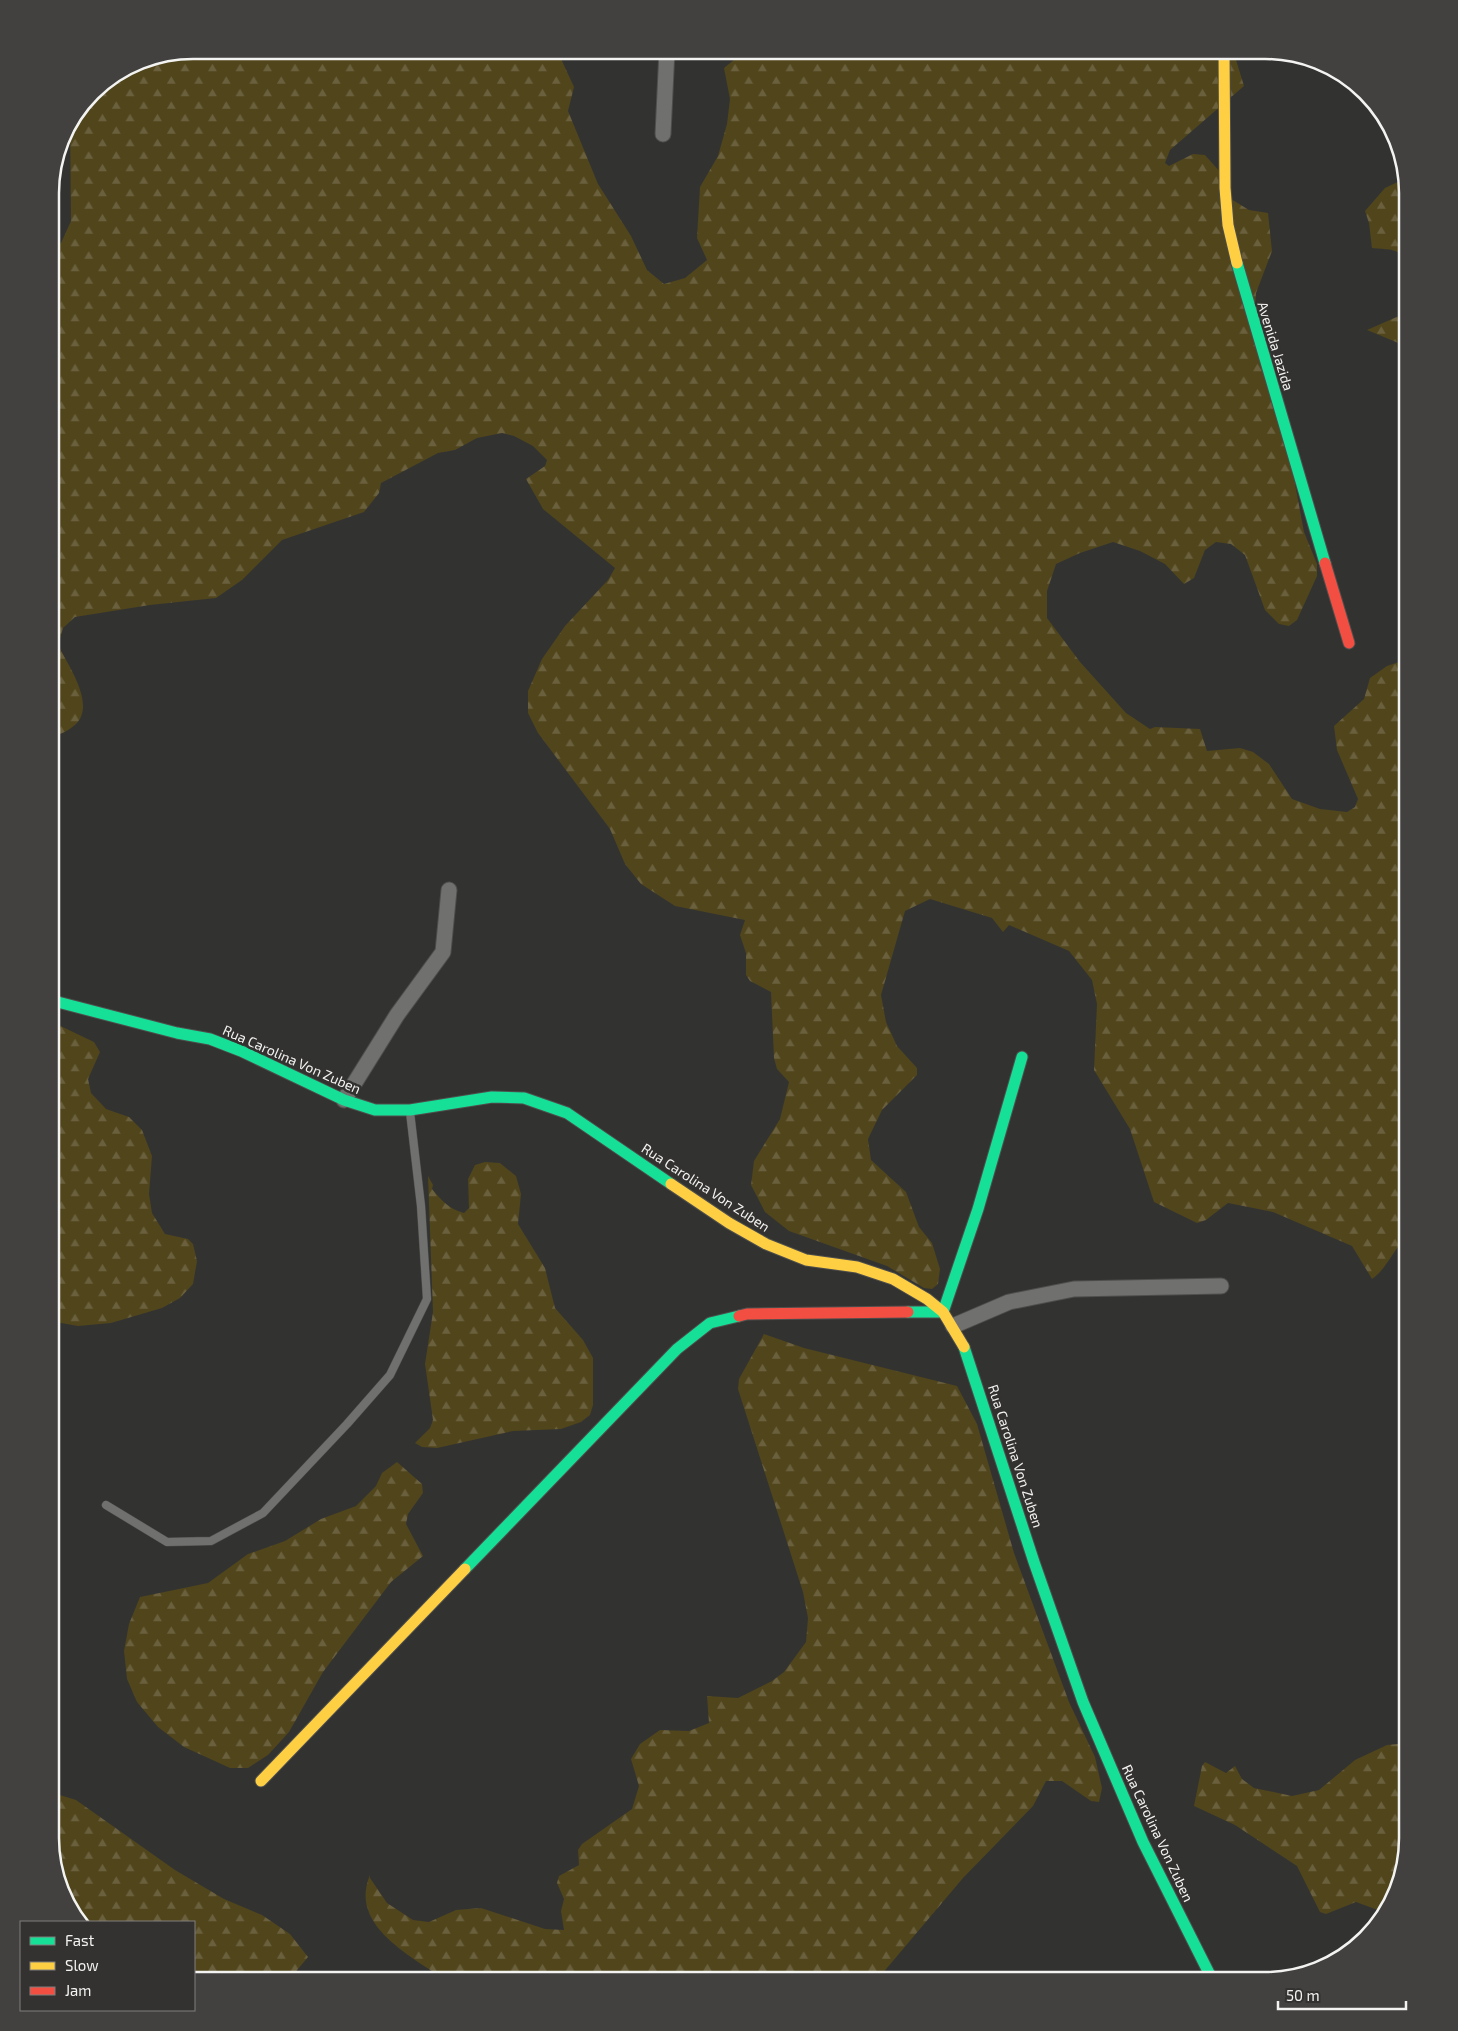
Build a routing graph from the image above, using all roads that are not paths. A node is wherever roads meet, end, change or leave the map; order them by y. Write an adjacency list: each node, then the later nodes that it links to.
1 (667, 59): 3 (street)
2 (1224, 59): 4 (street, Avenida Jazida)
3 (663, 134)
4 (1349, 643)
5 (449, 890): 8 (street)
6 (59, 1002): 8 (street, Rua Carolina Von Zuben)
7 (1022, 1057): 11 (street)
8 (344, 1100): 9 (street, Rua Carolina Von Zuben)
9 (410, 1110): 11 (street, Rua Carolina Von Zuben); 13 (lane)
10 (1221, 1286): 12 (street)
11 (943, 1312): 12 (street, Rua Carolina Von Zuben); 14 (street)
12 (953, 1326): 15 (street, Rua Carolina Von Zuben)
13 (106, 1505)
14 (261, 1782)
15 (1208, 1972)

